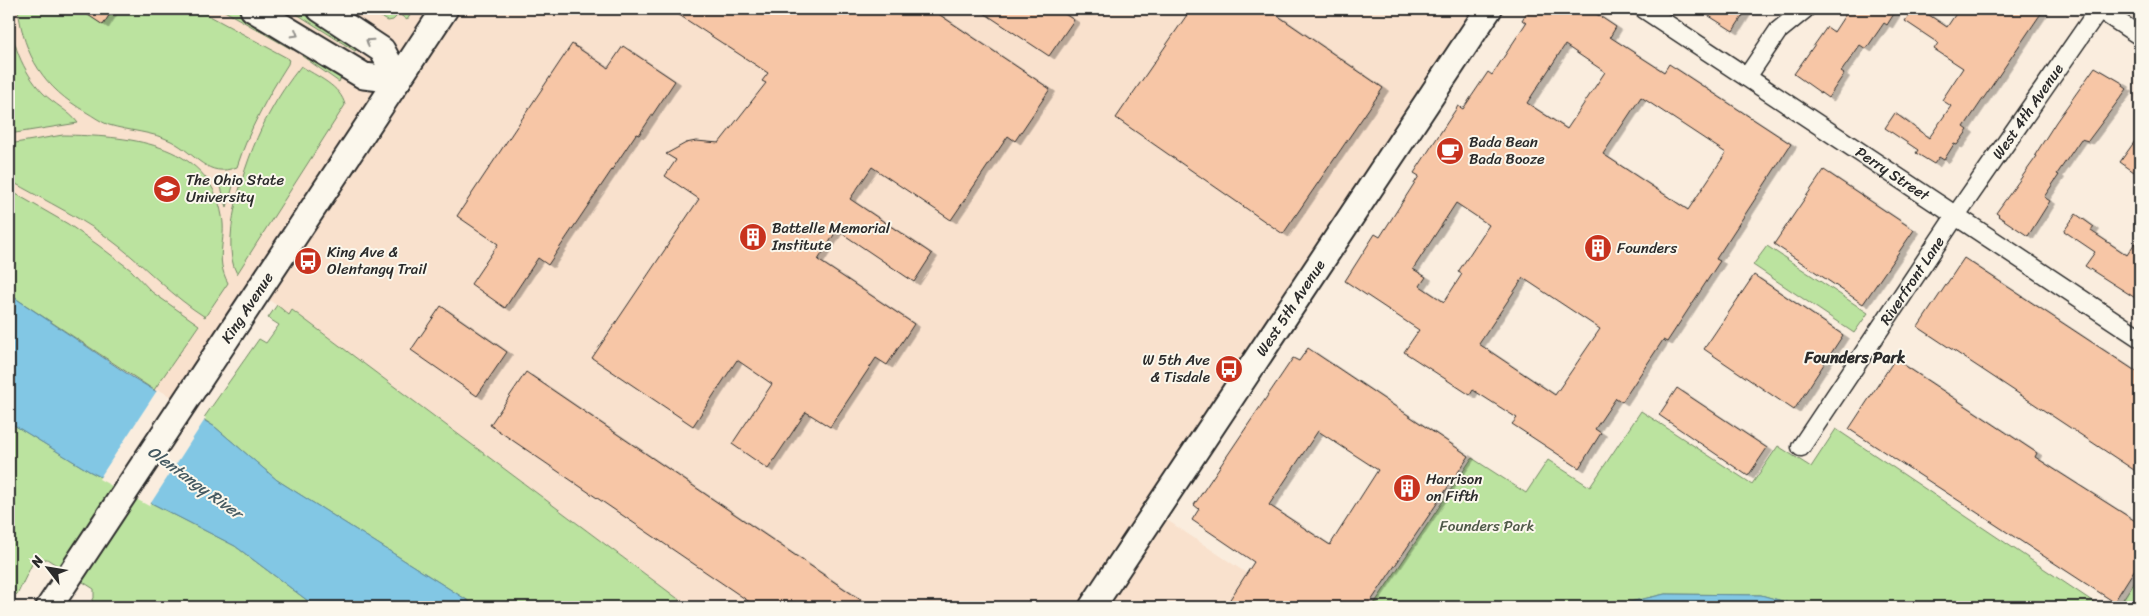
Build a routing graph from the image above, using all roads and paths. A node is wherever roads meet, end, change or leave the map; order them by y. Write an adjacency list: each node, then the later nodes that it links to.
1 (253, 9): 12 (street, one-way to 12)
2 (320, 9): 12 (street, one-way to 2)
3 (445, 9): 12 (street, King Avenue)
4 (1489, 9): 17 (street, West 5th Avenue)
5 (1644, 9): 11 (street, Perry Street)
6 (1786, 9): 9 (street)
7 (1805, 9): 9 (street)
8 (2099, 9): 10 (street); 13 (street, West 4th Avenue)
9 (1778, 31): 11 (street)
10 (2140, 36)
11 (1747, 77): 13 (street, Perry Street)
12 (398, 80): 16 (street, King Avenue)
13 (1956, 215): 14 (street, Perry Street); 15 (street, Riverfront Lane)
14 (2140, 338)
15 (1801, 447)
16 (55, 598)
17 (1092, 607)

